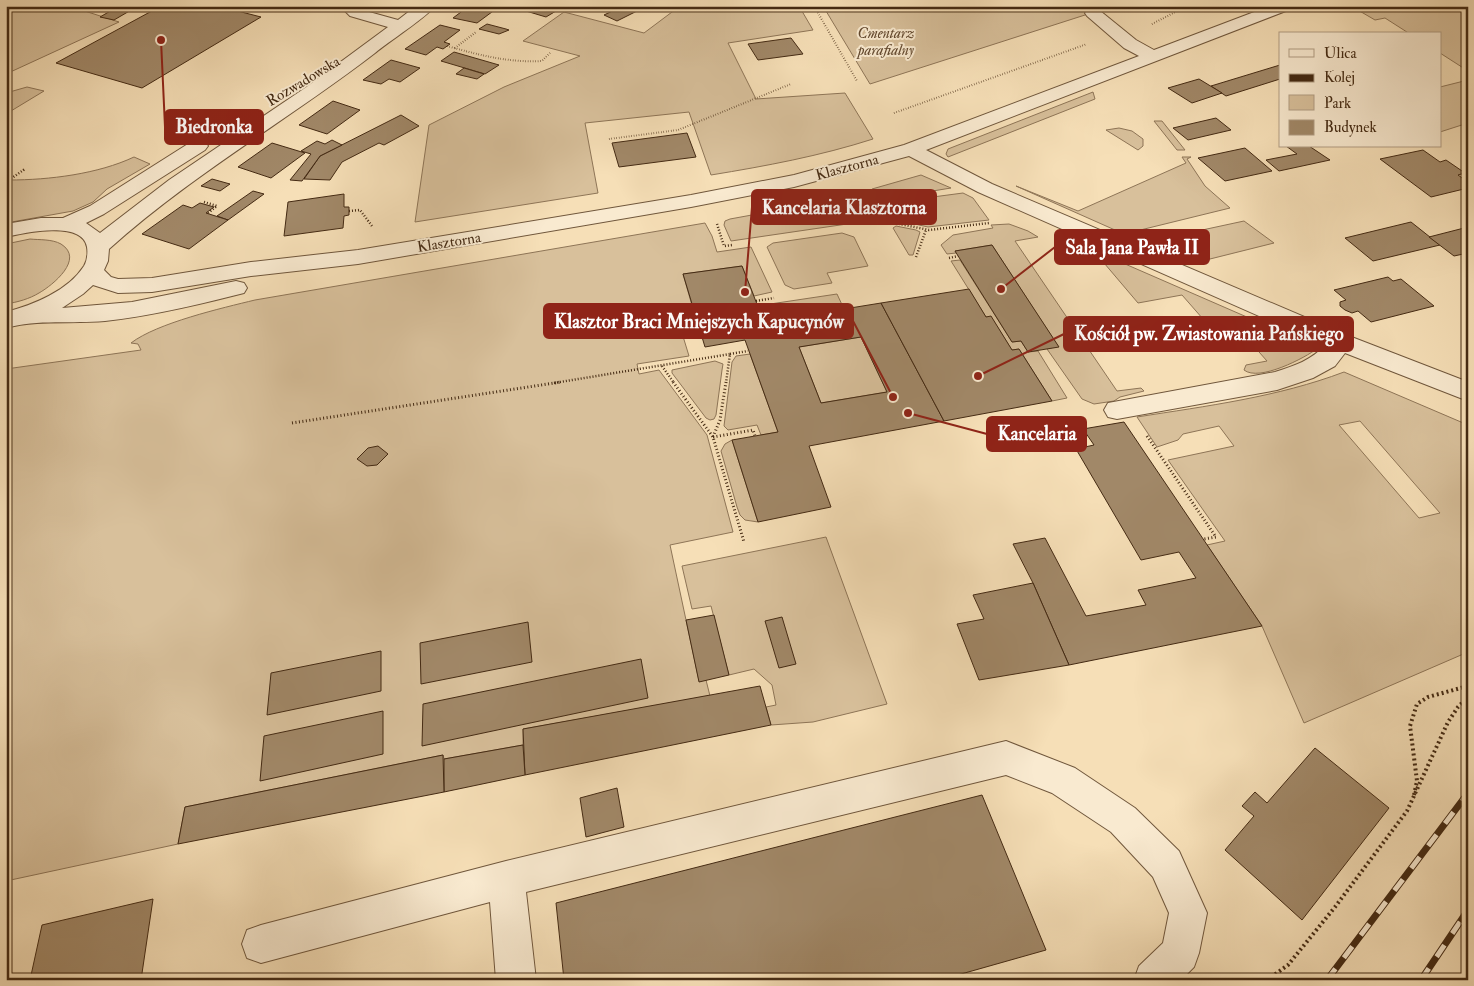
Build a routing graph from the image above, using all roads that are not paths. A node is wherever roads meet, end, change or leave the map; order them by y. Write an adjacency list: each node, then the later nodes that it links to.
1 (348, 6): 5 (street)
2 (427, 6): 5 (street, Rozwadowska)
3 (1285, 6): 6 (street, Klasztorna)
4 (1093, 12): 6 (street)
5 (394, 29): 8 (street, Rozwadowska); 10 (street, Rozwadowska)
6 (1154, 57): 7 (street, Klasztorna)
7 (911, 149): 11 (street, Klasztorna); 14 (street)
8 (66, 225): 9 (street); 10 (street)
9 (6, 231)
10 (98, 247): 12 (street)
11 (358, 256): 12 (street, Klasztorna); 13 (street, Klasztorna)
12 (92, 271): 13 (street)
13 (16, 317)
14 (1341, 342): 15 (street); 16 (street)
15 (1468, 392)
16 (1122, 409)
17 (506, 879): 18 (street); 19 (street); 20 (street)
18 (261, 944)
19 (516, 980)
20 (1153, 980)

